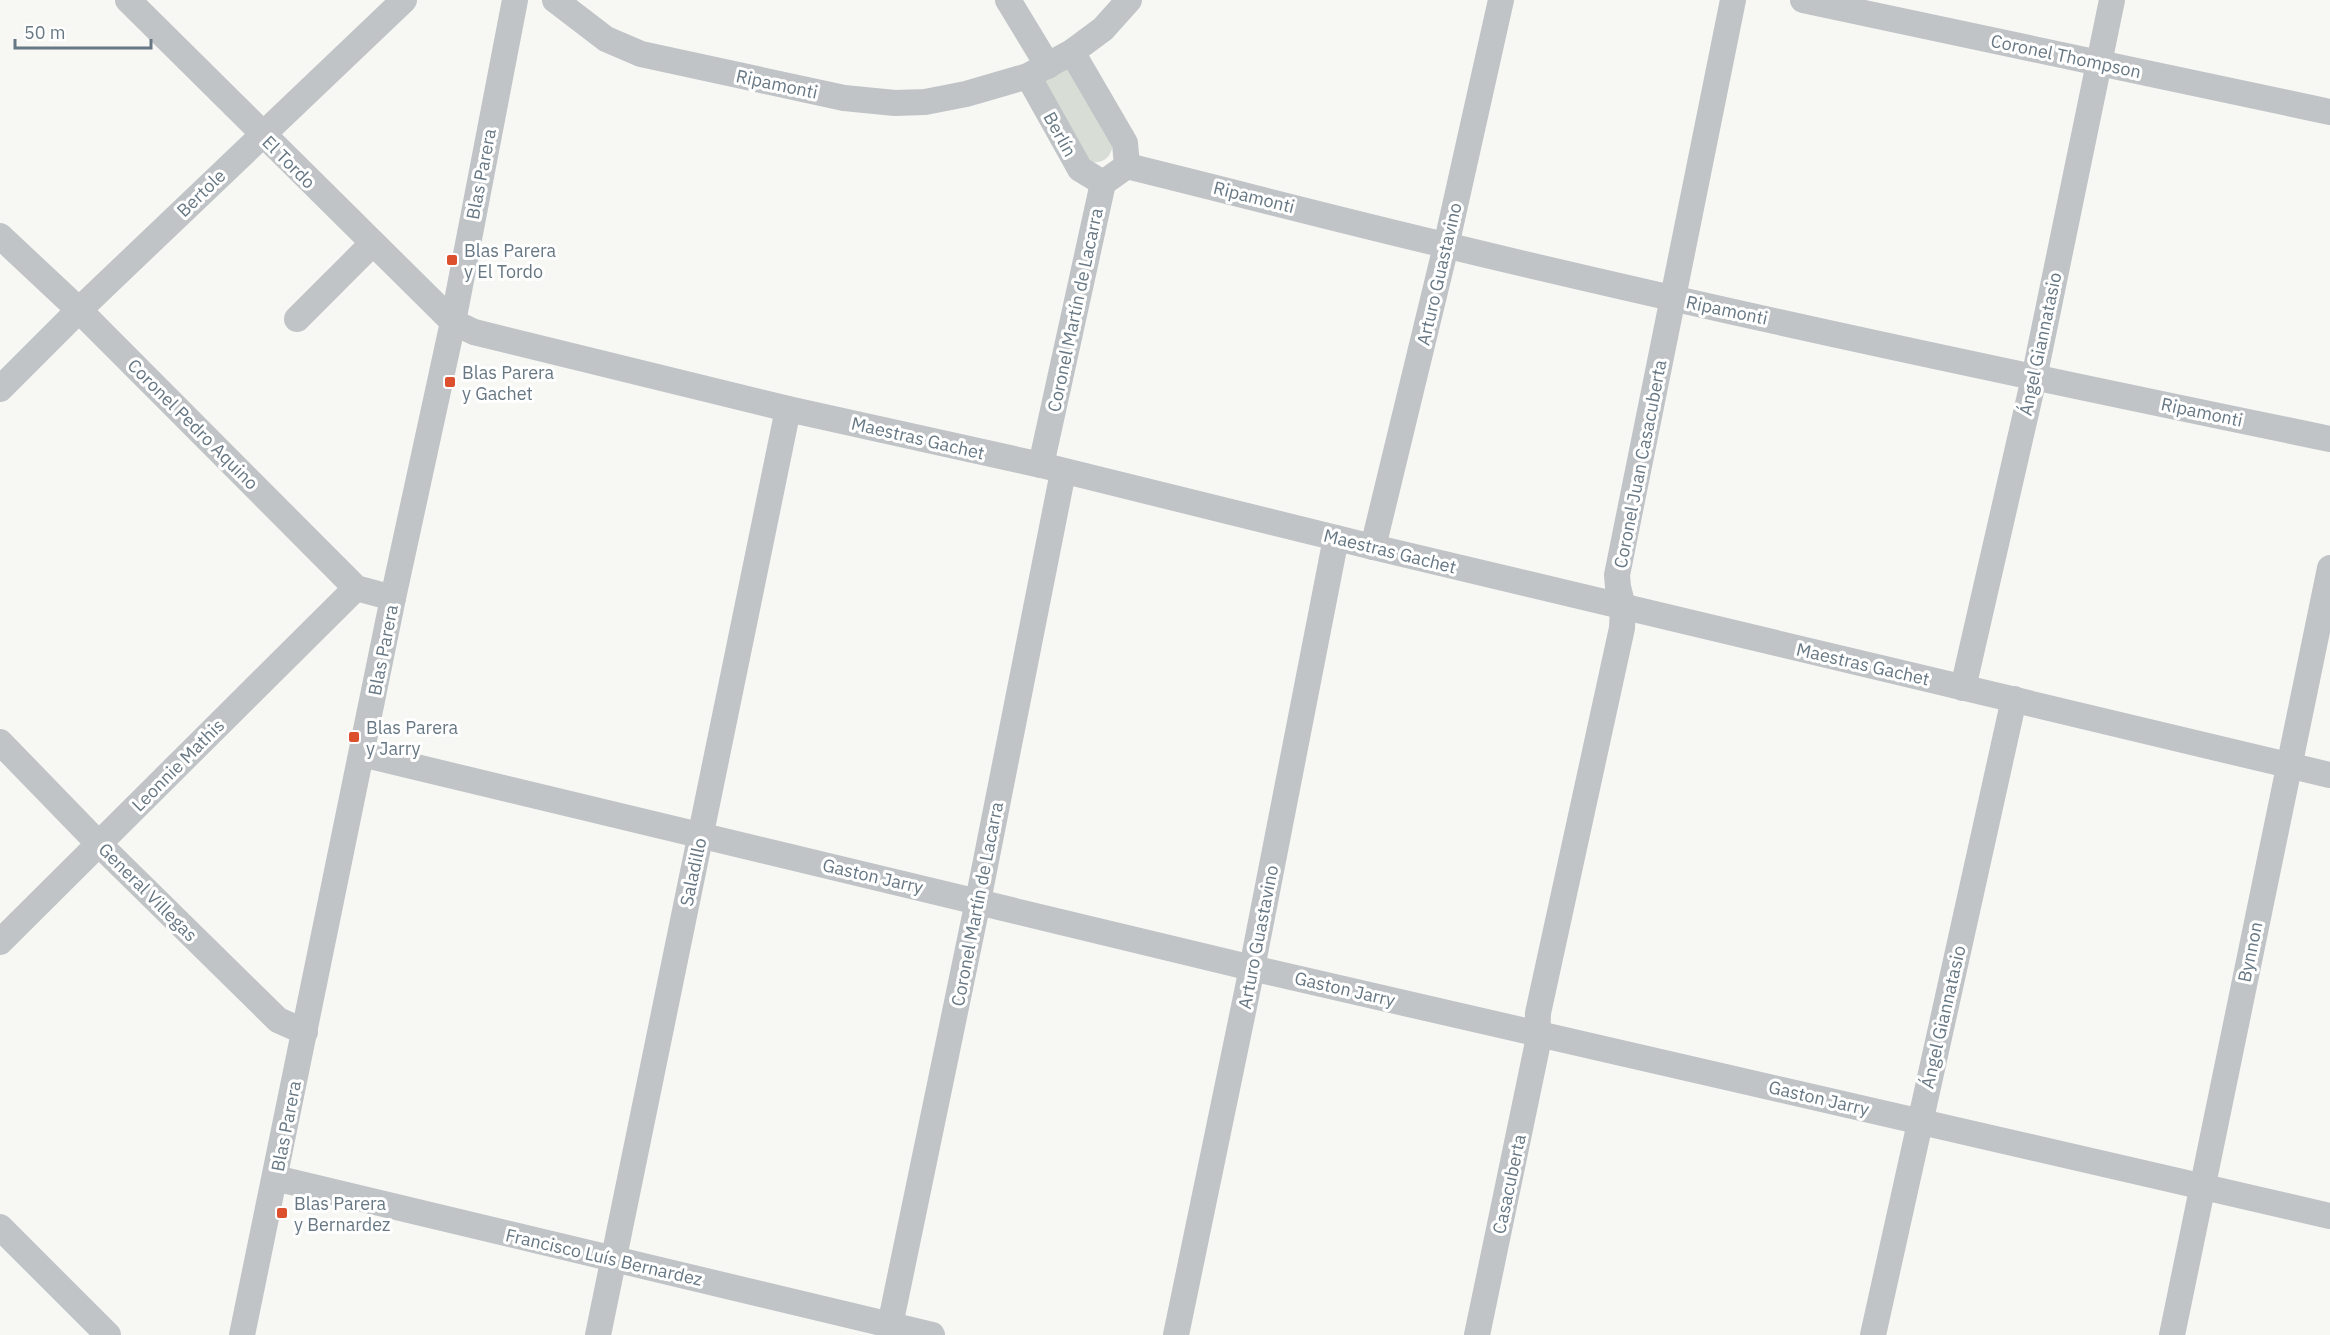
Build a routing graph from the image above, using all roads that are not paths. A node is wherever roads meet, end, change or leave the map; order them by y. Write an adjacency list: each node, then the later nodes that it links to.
1 (128, 0): 15 (street, El Tordo)
2 (404, 0): 15 (street, Bertole)
3 (515, 0): 24 (street, Blas Parera)
4 (555, 0): 13 (street, Ripamonti)
5 (1008, 0): 13 (street, Berlín)
6 (1129, 0): 11 (street)
7 (1501, 0): 20 (street, Arturo Guastavino)
8 (1733, 0): 21 (street, Coronel Juan Casacuberta)
9 (1803, 0): 12 (street, Coronel Thompson)
10 (2112, 0): 12 (street, Ángel Giannatasio)
11 (1072, 52): 13 (street); 16 (street)
12 (2099, 63): 14 (street, Coronel Thompson); 25 (street, Ángel Giannatasio)
13 (1038, 71): 17 (street, Berlín)
14 (2330, 112)
15 (261, 135): 19 (street, El Tordo); 22 (street, Bertole)
16 (1126, 166): 17 (street, Coronel Martín de Lacarra); 20 (street, Ripamonti)
17 (1103, 183): 29 (street, Coronel Martín de Lacarra)
18 (0, 236): 22 (street, Coronel Pedro Aquino)
19 (372, 244): 23 (street); 24 (street, El Tordo)
20 (1446, 246): 21 (street, Ripamonti); 31 (street, Arturo Guastavino)
21 (1673, 298): 25 (street, Ripamonti); 35 (street, Coronel Juan Casacuberta)
22 (79, 310): 26 (street, Bertole); 33 (street, Coronel Pedro Aquino)
23 (297, 319)
24 (453, 322): 27 (street, Maestras Gachet); 34 (street, Blas Parera)
25 (2034, 378): 28 (street, Ripamonti); 36 (street, Ángel Giannatasio)
26 (0, 388)
27 (788, 409): 29 (street, Maestras Gachet); 42 (street, Saladillo)
28 (2330, 439)
29 (1052, 469): 30 (street, Maestras Gachet); 44 (street, Coronel Martín de Lacarra)
30 (1336, 538): 31 (street, Maestras Gachet); 46 (street, Arturo Guastavino)
31 (1373, 547): 35 (street, Maestras Gachet)
32 (2330, 568): 40 (street, Bynnon)
33 (356, 588): 34 (street, Coronel Pedro Aquino); 43 (street, Leonnie Mathis)
34 (393, 598): 39 (street, Blas Parera)
35 (1623, 607): 36 (street, Maestras Gachet); 48 (street, Coronel Juan Casacuberta)
36 (1964, 688): 37 (street, Maestras Gachet)
37 (2014, 699): 40 (street, Maestras Gachet); 49 (street, Ángel Giannatasio)
38 (0, 742): 43 (street, General Villegas)
39 (362, 754): 42 (street, Gaston Jarry); 47 (street, Blas Parera)
40 (2288, 765): 41 (street, Maestras Gachet); 51 (street, Bynnon)
41 (2330, 775)
42 (700, 835): 44 (street, Gaston Jarry); 54 (street, Saladillo)
43 (99, 844): 45 (street, Leonnie Mathis); 47 (street, General Villegas)
44 (978, 901): 46 (street, Gaston Jarry); 56 (street, Coronel Martín de Lacarra)
45 (0, 942)
46 (1252, 968): 48 (street, Gaston Jarry); 61 (street, Arturo Guastavino)
47 (305, 1032): 50 (street, Blas Parera)
48 (1539, 1033): 49 (street, Gaston Jarry); 62 (street, Casacuberta)
49 (1919, 1121): 51 (street, Gaston Jarry); 63 (street, Ángel Giannatasio)
50 (275, 1178): 54 (street, Francisco Luís Bernardez); 55 (street, Blas Parera)
51 (2203, 1186): 52 (street, Gaston Jarry); 64 (street, Bynnon)
52 (2330, 1216)
53 (0, 1227): 57 (street)
54 (614, 1259): 56 (street, Francisco Luís Bernardez); 59 (street, Saladillo)
55 (245, 1324): 58 (street)
56 (889, 1330): 60 (street, Francisco Luís Bernardez)
57 (108, 1335)
58 (226, 1335)
59 (598, 1335)
60 (933, 1335)
61 (1176, 1335)
62 (1477, 1335)
63 (1873, 1335)
64 (2172, 1335)

